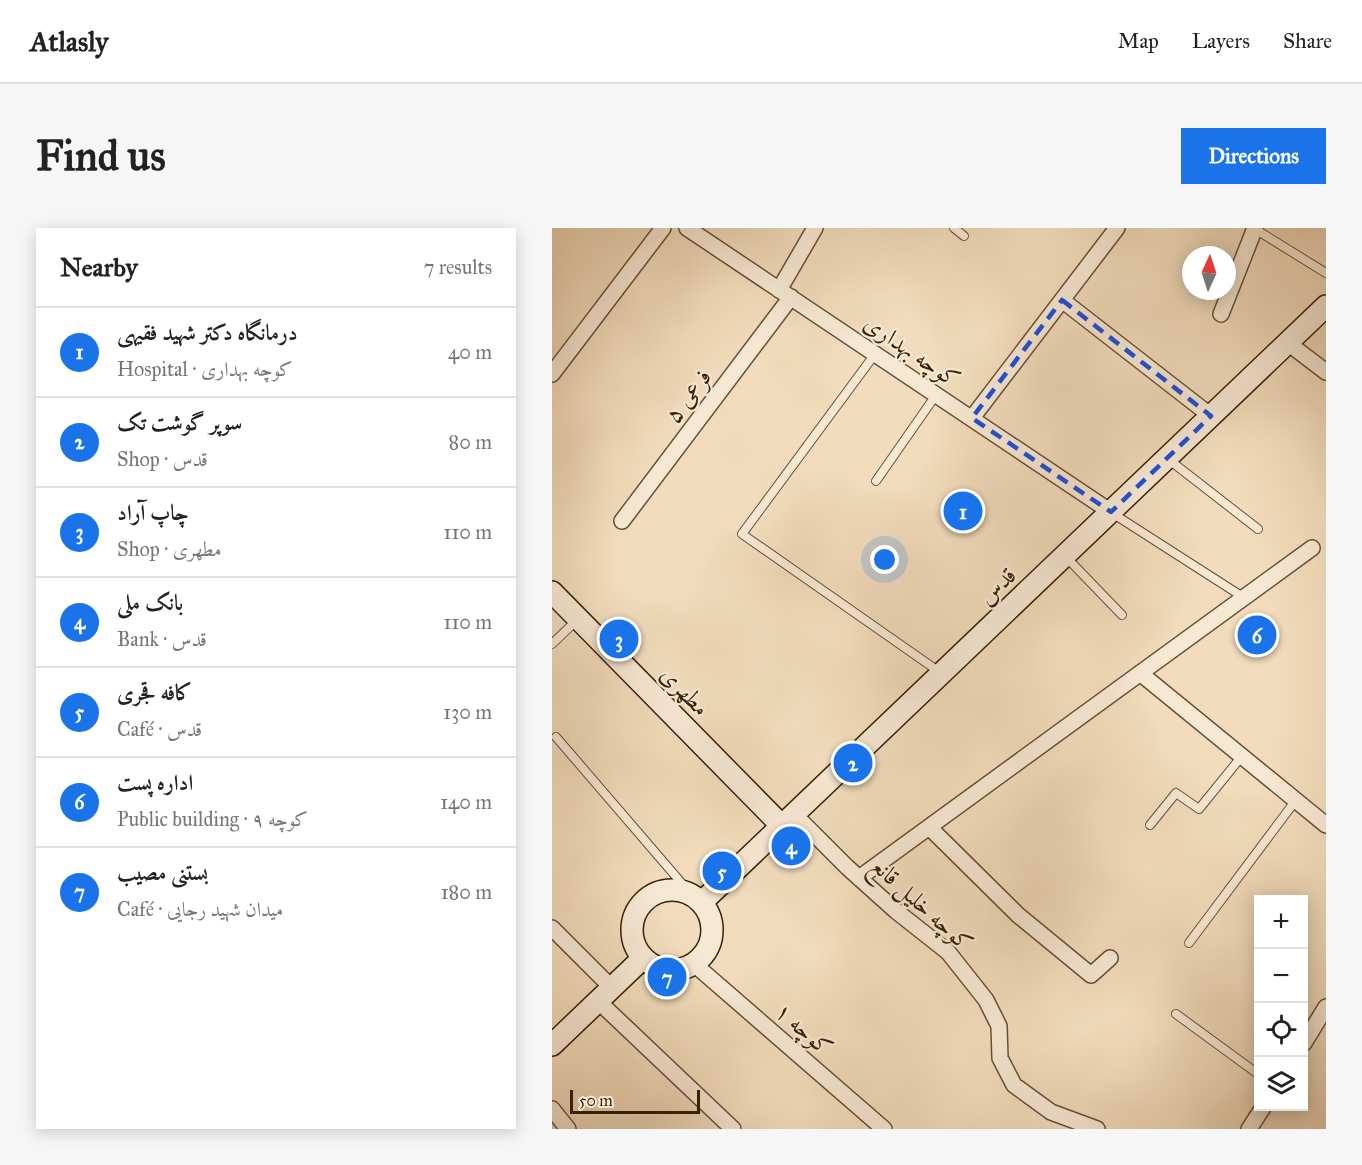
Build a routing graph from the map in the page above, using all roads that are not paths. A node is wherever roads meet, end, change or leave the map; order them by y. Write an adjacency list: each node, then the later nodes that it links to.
1 (663, 228): 16 (street)
2 (687, 228): 9 (street, کوچه بهداری)
3 (815, 228): 9 (street, فرعی ۵)
4 (954, 228): 7 (lane)
5 (1117, 228): 10 (street)
6 (1255, 229): 8 (lane); 12 (street)
7 (964, 236)
8 (1326, 273)
9 (785, 294): 14 (street, کوچه بهداری); 23 (street, فرعی ۵)
10 (1062, 300): 18 (street); 19 (street)
11 (1326, 306): 13 (street, قدس)
12 (1221, 314)
13 (1288, 343): 15 (street); 18 (street, قدس)
14 (874, 354): 17 (street, کوچه بهداری); 33 (lane)
15 (1326, 372)
16 (552, 374)
17 (936, 395): 19 (street, کوچه بهداری); 21 (lane)
18 (1211, 417): 20 (street, قدس)
19 (972, 418): 22 (street, کوچه بهداری)
20 (1167, 458): 22 (street, قدس); 24 (lane)
21 (876, 481)
22 (1111, 512): 26 (street, قدس); 28 (lane)
23 (622, 521)
24 (1258, 529)
25 (1312, 548): 28 (street)
26 (1065, 556): 29 (lane); 33 (street, قدس)
27 (552, 592): 30 (street, مطهری)
28 (1244, 598): 32 (street)
29 (1122, 615)
30 (578, 619): 31 (lane); 37 (street, مطهری)
31 (552, 644)
32 (1140, 673): 35 (street); 40 (street)
33 (941, 674): 37 (street, قدس)
34 (556, 737): 42 (lane)
35 (1242, 756): 36 (street); 38 (lane)
36 (1296, 800): 39 (street); 44 (lane)
37 (788, 820): 41 (street, کوچه خلیل قانع); 42 (street, قدس)
38 (1150, 825)
39 (1326, 825)
40 (929, 827): 41 (street); 46 (street)
41 (859, 878): 59 (street, کوچه خلیل قانع)
42 (696, 898): 45 (street); 47 (street)
43 (552, 927): 48 (street)
44 (1189, 943)
45 (643, 958): 47 (street); 48 (street)
46 (1110, 958)
47 (694, 964): 58 (street, کوچه ۱)
48 (604, 994): 52 (street); 57 (street)
49 (1326, 1007): 51 (street)
50 (1176, 1014): 53 (lane)
51 (1308, 1036)
52 (552, 1045)
53 (1254, 1071)
54 (552, 1109): 56 (street)
55 (1261, 1111): 60 (street)
56 (568, 1129)
57 (733, 1129)
58 (884, 1129)
59 (1097, 1129)
60 (1250, 1129)

